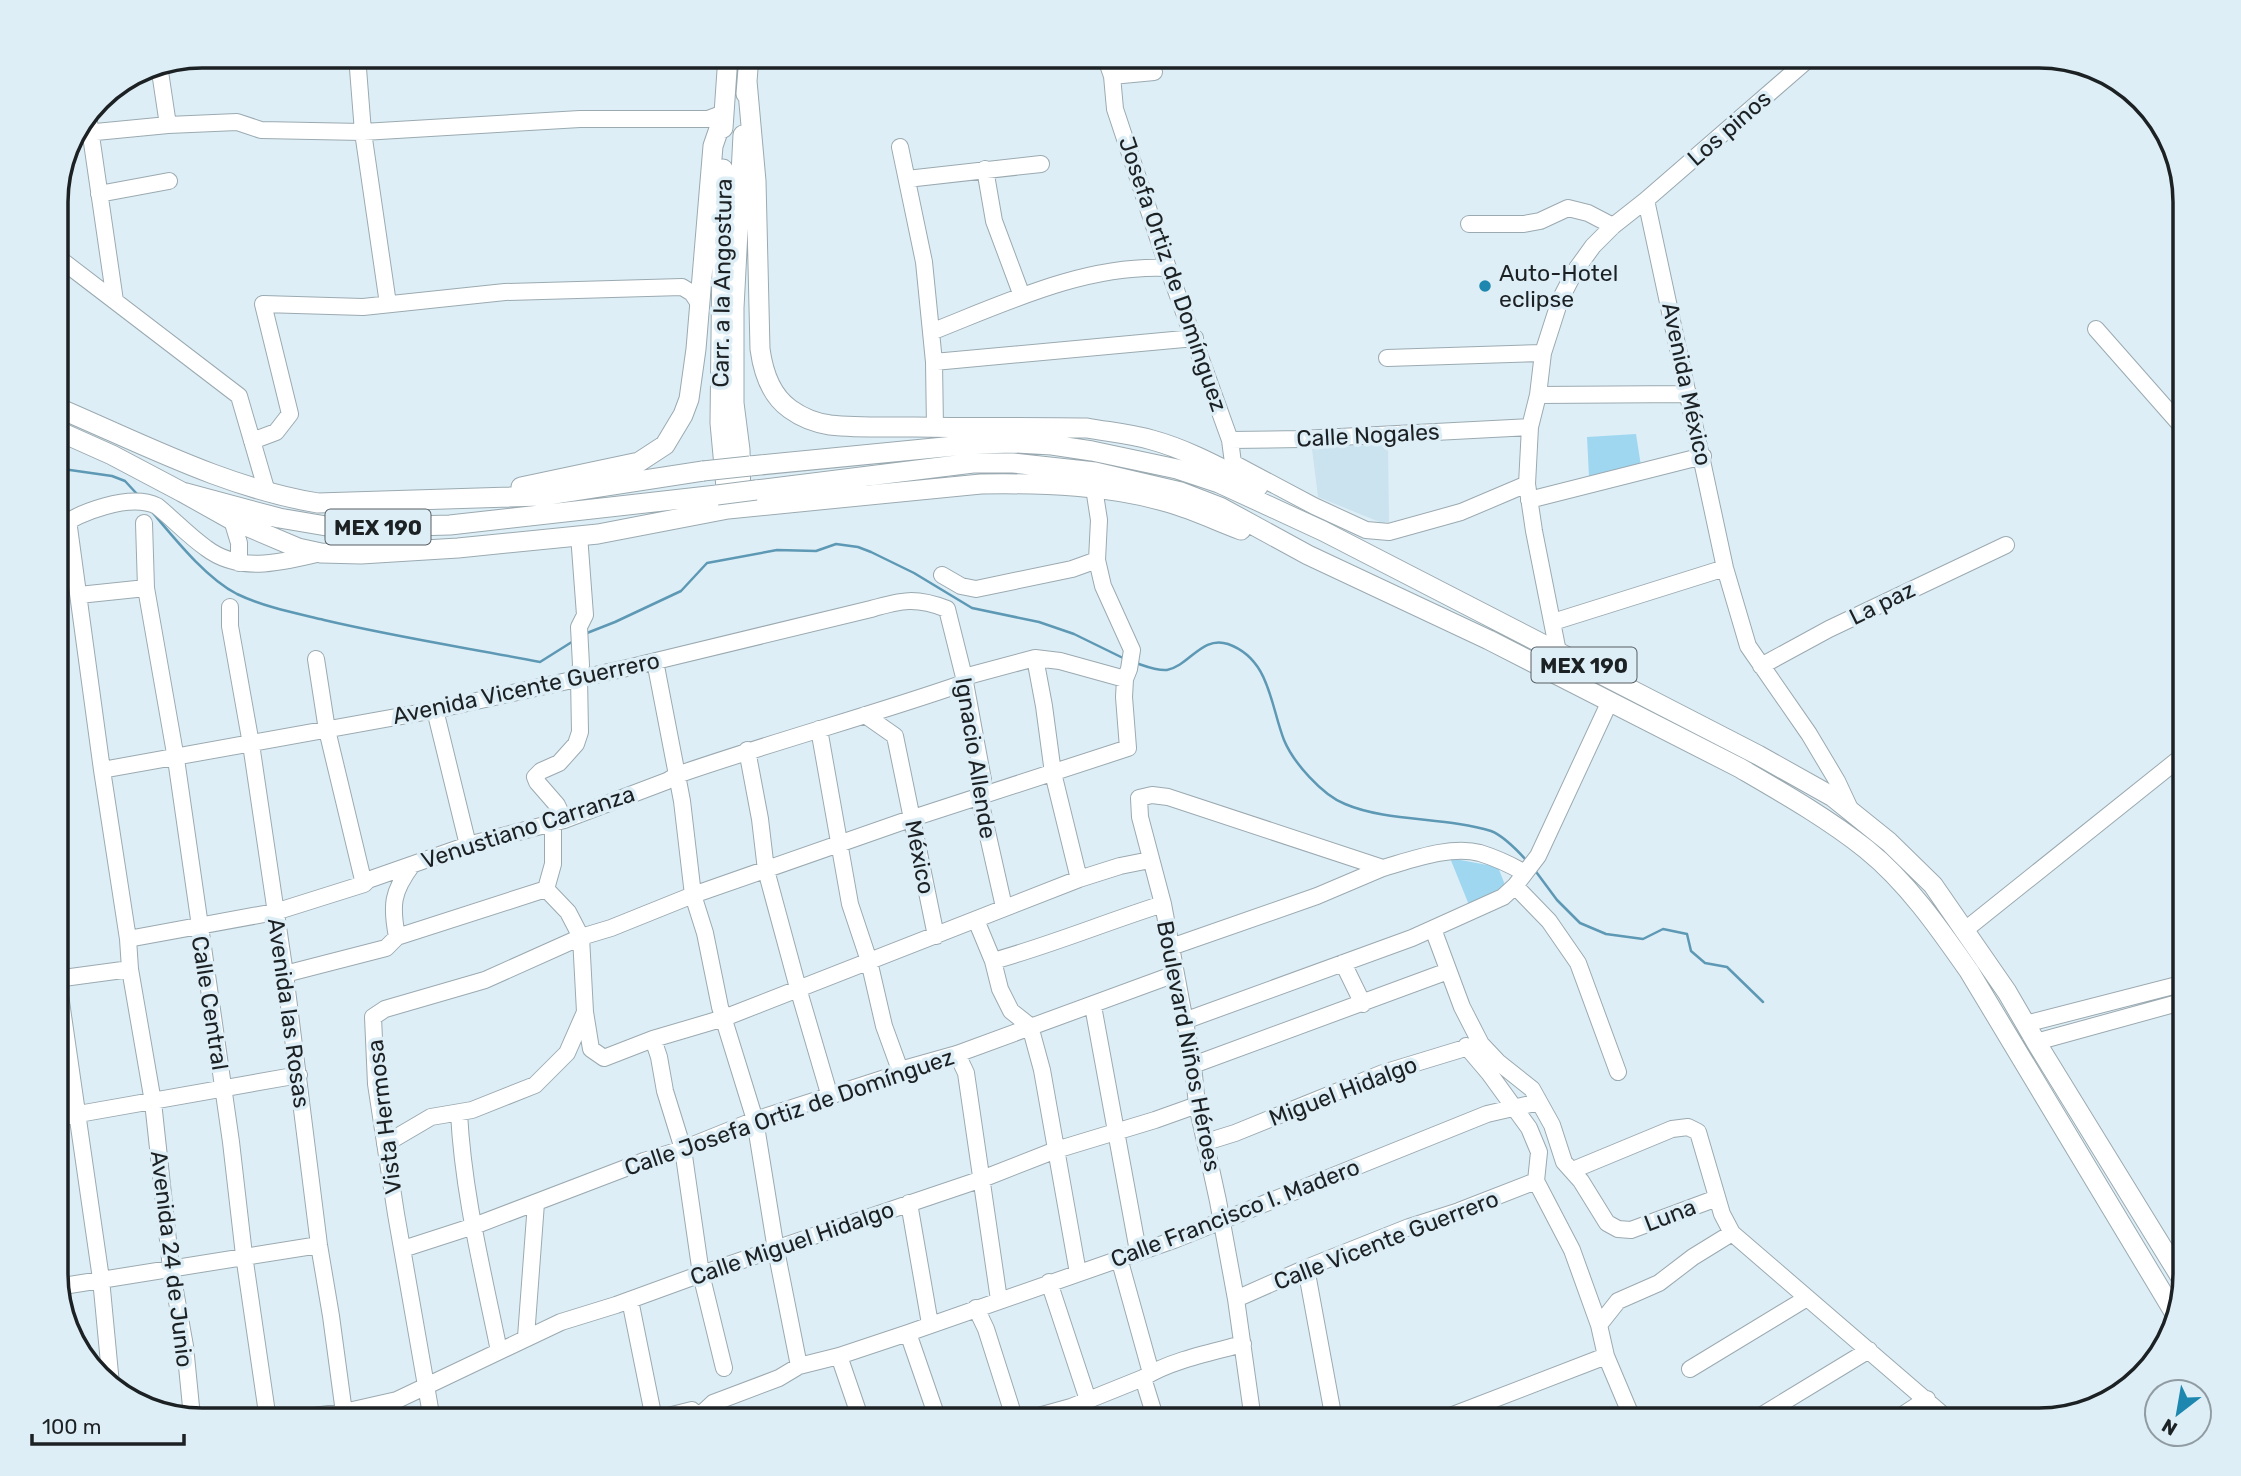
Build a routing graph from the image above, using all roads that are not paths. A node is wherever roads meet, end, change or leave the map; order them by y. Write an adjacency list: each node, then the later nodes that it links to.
1 (1798, 68): 21 (street, Los pinos)
2 (358, 69): 12 (street)
3 (727, 69): 10 (main road, Carr. a la Angostura)
4 (748, 69): 9 (main road, Carr. a la Angostura)
5 (1109, 69): 8 (street, Josefa Ortiz de Domínguez)
6 (1154, 72): 8 (street)
7 (161, 75): 11 (street)
8 (1112, 76): 25 (street, Josefa Ortiz de Domínguez)
9 (747, 81): 43 (main road); 54 (main road, Carr. a la Angostura)
10 (724, 115): 12 (street); 26 (main road); 54 (main road, Carr. a la Angostura)
11 (168, 125): 12 (street); 13 (street)
12 (363, 132): 30 (street)
13 (88, 133)
14 (84, 138): 20 (street)
15 (900, 147): 18 (street)
16 (1041, 164): 17 (street)
17 (985, 169): 18 (street); 28 (street)
18 (907, 178): 33 (street)
19 (169, 181): 20 (street)
20 (99, 194): 29 (street)
21 (1646, 200): 23 (street, Los pinos); 38 (street, Avenida México)
22 (1469, 224): 23 (street)
23 (1612, 226): 35 (street, Los pinos)
24 (69, 266): 29 (street)
25 (1168, 268): 28 (street); 34 (street, Josefa Ortiz de Domínguez)
26 (702, 271): 27 (street); 31 (main road)
27 (682, 287): 30 (street); 31 (street)
28 (1021, 296): 33 (street)
29 (115, 301): 46 (street)
30 (388, 304): 46 (street)
31 (700, 305): 53 (main road)
32 (2096, 329): 41 (street)
33 (931, 331): 37 (street)
34 (1195, 338): 37 (street); 45 (street, Josefa Ortiz de Domínguez)
35 (1543, 353): 36 (street); 39 (street, Los pinos)
36 (1387, 358)
37 (934, 362): 43 (street)
38 (1689, 394): 39 (street); 47 (street, Avenida México)
39 (1538, 395): 42 (street, Los pinos)
40 (69, 413): 51 (main road, MEX 190)
41 (2173, 416)
42 (1530, 427): 45 (street, Calle Nogales); 52 (street, Los pinos)
43 (935, 428): 48 (main road)
44 (69, 436): 50 (main road, MEX 190)
45 (1230, 440): 48 (street)
46 (252, 441): 51 (street)
47 (1703, 456): 52 (street); 66 (street, Avenida México)
48 (1233, 468): 52 (street); 58 (main road)
49 (1094, 488): 54 (main road); 63 (main road); 64 (street)
50 (182, 492): 54 (main road, MEX 190); 55 (main road)
51 (267, 492): 53 (main road, MEX 190)
52 (1528, 492): 72 (street, Los pinos)
53 (476, 498): 58 (main road, MEX 190, bridge)
54 (729, 504): 59 (main road); 63 (main road, MEX 190, bridge)
55 (232, 520): 61 (main road); 65 (street)
56 (69, 522): 65 (street)
57 (144, 523): 68 (street, Calle Central)
58 (1323, 531): 73 (main road, MEX 190)
59 (579, 535): 61 (main road); 78 (street)
60 (2006, 545): 77 (street, La paz)
61 (321, 553): 65 (street)
62 (69, 554): 69 (street, Avenida 24 de Junio)
63 (1308, 555): 81 (main road, MEX 190)
64 (1097, 560): 67 (street); 79 (street)
65 (239, 563)
66 (1726, 568): 72 (street); 77 (street, Avenida México)
67 (942, 575)
68 (146, 588): 69 (street); 88 (street, Calle Central)
69 (79, 595): 90 (street, Avenida 24 de Junio)
70 (230, 607): 86 (street, Avenida las Rosas)
71 (947, 610): 76 (street, Avenida Vicente Guerrero); 80 (street, Ignacio Allende)
72 (1553, 622): 73 (street, Los pinos)
73 (1558, 652): 94 (main road, MEX 190)
74 (1035, 658): 79 (street); 80 (street, Venustiano Carranza); 91 (street)
75 (316, 659): 85 (street)
76 (654, 661): 78 (street, Avenida Vicente Guerrero); 92 (street)
77 (1761, 666): 94 (street, Avenida México)
78 (579, 677): 82 (street, Avenida Vicente Guerrero); 96 (street)
79 (1125, 679): 91 (street)
80 (964, 680): 83 (street, Venustiano Carranza); 93 (street, Ignacio Allende)
81 (1610, 701): 103 (street); 191 (main road, MEX 190)
82 (435, 710): 85 (street, Avenida Vicente Guerrero); 98 (street)
83 (865, 715): 84 (street, Venustiano Carranza); 95 (street, México)
84 (819, 729): 87 (street, Venustiano Carranza); 97 (street)
85 (327, 730): 86 (street, Avenida Vicente Guerrero); 106 (street)
86 (251, 744): 88 (street, Avenida Vicente Guerrero); 112 (street, Avenida las Rosas)
87 (747, 750): 92 (street, Venustiano Carranza); 102 (street)
88 (176, 759): 90 (street, Avenida Vicente Guerrero); 114 (street, Calle Central)
89 (2173, 764): 116 (street)
90 (102, 770): 120 (street, Avenida 24 de Junio)
91 (1053, 773): 93 (street); 105 (street)
92 (677, 775): 96 (street, Venustiano Carranza); 109 (street)
93 (979, 796): 95 (street); 111 (street, Ignacio Allende)
94 (1852, 812): 116 (main road, MEX 190)
95 (913, 818): 97 (street); 117 (street, México)
96 (558, 822): 98 (street, Venustiano Carranza); 107 (street)
97 (840, 844): 102 (street); 122 (street)
98 (468, 845): 100 (street, Venustiano Carranza)
99 (1150, 860): 101 (street, Boulevard Niños Héroes); 105 (street); 110 (street, Boulevard Niños Héroes)
100 (412, 865): 104 (street, Venustiano Carranza); 108 (street)
101 (1383, 868): 103 (street); 121 (street)
102 (766, 870): 109 (street); 131 (street)
103 (1527, 871): 115 (street); 147 (street)
104 (380, 876): 106 (street, Venustiano Carranza); 108 (street)
105 (1079, 879): 111 (street)
106 (364, 884): 112 (street, Venustiano Carranza)
107 (546, 889): 118 (street); 119 (street)
108 (396, 891): 118 (street)
109 (693, 895): 119 (street); 136 (street)
110 (1163, 904): 121 (street, Boulevard Niños Héroes); 123 (street)
111 (1004, 907): 113 (street)
112 (275, 912): 114 (street, Venustiano Carranza); 128 (street, Avenida las Rosas)
113 (976, 920): 117 (street); 123 (street)
114 (198, 926): 120 (street, Venustiano Carranza); 149 (street, Calle Central)
115 (1433, 929): 124 (street); 126 (street)
116 (1965, 930): 138 (main road, MEX 190)
117 (936, 936): 122 (street)
118 (397, 937): 128 (street)
119 (581, 937): 135 (street); 161 (street, Vista Hermosa)
120 (128, 939): 125 (street, Avenida 24 de Junio)
121 (1171, 947): 129 (street, Boulevard Niños Héroes)
122 (869, 961): 131 (street); 146 (street)
123 (993, 961): 139 (street)
124 (1343, 963): 132 (street); 137 (street)
125 (130, 969): 127 (street); 151 (street, Avenida 24 de Junio)
126 (1448, 971): 132 (street); 142 (street)
127 (69, 974)
128 (285, 974): 148 (street, Avenida las Rosas)
129 (1175, 974): 134 (street, Calle Josefa Ortiz de Domínguez); 137 (street, Boulevard Niños Héroes)
130 (2173, 987): 138 (street)
131 (798, 988): 136 (street); 150 (street)
132 (1363, 1004): 145 (street)
133 (2173, 1004): 141 (street)
134 (1093, 1006): 139 (street, Calle Josefa Ortiz de Domínguez); 159 (street)
135 (585, 1012): 140 (street); 155 (street)
136 (724, 1018): 140 (street); 158 (street)
137 (1184, 1021): 145 (street, Boulevard Niños Héroes)
138 (2025, 1024): 141 (main road, MEX 190)
139 (1030, 1026): 143 (street, Calle Josefa Ortiz de Domínguez); 163 (street)
140 (653, 1039): 162 (street)
141 (2036, 1042): 179 (main road, MEX 190)
142 (1473, 1045): 152 (street, Luna); 154 (street); 160 (street, Miguel Hidalgo)
143 (957, 1054): 146 (street, Calle Josefa Ortiz de Domínguez); 165 (street)
144 (69, 1063): 156 (street)
145 (1193, 1065): 153 (street, Boulevard Niños Héroes)
146 (901, 1070): 150 (street, Calle Josefa Ortiz de Domínguez)
147 (1618, 1072)
148 (299, 1075): 149 (street); 173 (street, Avenida las Rosas)
149 (223, 1088): 151 (street); 177 (street, Calle Central)
150 (830, 1097): 158 (street, Calle Josefa Ortiz de Domínguez)
151 (153, 1102): 156 (street); 180 (street, Avenida 24 de Junio)
152 (1539, 1102): 154 (street, Calle Francisco I. Madero); 164 (street, Luna)
153 (1197, 1105): 159 (street, Calle Miguel Hidalgo); 160 (street, Boulevard Niños Héroes)
154 (1514, 1106): 166 (street); 170 (street, Calle Francisco I. Madero)
155 (459, 1113): 161 (street); 171 (street)
156 (76, 1115): 157 (street); 184 (street)
157 (69, 1116)
158 (755, 1120): 162 (street, Calle Josefa Ortiz de Domínguez); 175 (street)
159 (1116, 1132): 163 (street, Calle Miguel Hidalgo); 176 (street)
160 (1206, 1142): 170 (street, Boulevard Niños Héroes)
161 (386, 1144): 174 (street, Vista Hermosa)
162 (683, 1149): 168 (street, Calle Josefa Ortiz de Domínguez); 183 (street)
163 (1056, 1150): 165 (street, Calle Miguel Hidalgo); 182 (street)
164 (1573, 1170): 167 (street, Luna); 167 (street)
165 (982, 1179): 169 (street, Calle Miguel Hidalgo); 190 (street)
166 (1536, 1181): 181 (street, Calle Vicente Guerrero); 194 (street)
167 (1717, 1198): 172 (street, Luna)
168 (536, 1203): 171 (street, Calle Josefa Ortiz de Domínguez); 196 (street)
169 (909, 1203): 175 (street, Calle Miguel Hidalgo); 193 (street)
170 (1222, 1222): 176 (street, Calle Francisco I. Madero); 188 (street, Boulevard Niños Héroes)
171 (474, 1226): 174 (street, Calle Josefa Ortiz de Domínguez); 199 (street)
172 (1732, 1233): 187 (street, Luna); 194 (street)
173 (319, 1245): 177 (street); 212 (street, Avenida las Rosas)
174 (403, 1249): 207 (street, Vista Hermosa)
175 (776, 1250): 183 (street, Calle Miguel Hidalgo); 202 (street)
176 (1138, 1251): 178 (street, Calle Francisco I. Madero)
177 (244, 1255): 180 (street); 211 (street, Calle Central)
178 (1119, 1258): 182 (street, Calle Francisco I. Madero); 206 (street)
179 (2173, 1265)
180 (171, 1268): 184 (street); 210 (street, Avenida 24 de Junio)
181 (1306, 1268): 188 (street, Calle Vicente Guerrero); 223 (street)
182 (1078, 1273): 185 (street, Calle Francisco I. Madero)
183 (701, 1274): 189 (street, Calle Miguel Hidalgo); 203 (street)
184 (101, 1279): 186 (street); 205 (street)
185 (1049, 1282): 190 (street, Calle Francisco I. Madero); 208 (street)
186 (69, 1285)
187 (1807, 1298): 198 (street, Luna); 204 (street)
188 (1236, 1299): 197 (street, Boulevard Niños Héroes)
189 (630, 1300): 196 (street, Calle Miguel Hidalgo); 215 (street)
190 (999, 1300): 192 (street, Calle Francisco I. Madero)
191 (2169, 1304)
192 (976, 1308): 193 (street, Calle Francisco I. Madero); 219 (street)
193 (930, 1324): 195 (street, Calle Francisco I. Madero)
194 (1600, 1325): 201 (street)
195 (908, 1333): 200 (street, Calle Francisco I. Madero); 218 (street)
196 (526, 1337): 199 (street, Calle Miguel Hidalgo)
197 (1243, 1344): 206 (street); 222 (street, Boulevard Niños Héroes)
198 (1869, 1350): 209 (street, Luna); 226 (street)
199 (499, 1351): 207 (street, Calle Miguel Hidalgo)
200 (839, 1356): 202 (street, Calle Francisco I. Madero); 217 (street)
201 (1606, 1356): 224 (street); 225 (street)
202 (799, 1366): 216 (street)
203 (724, 1368)
204 (1690, 1369)
205 (110, 1371)
206 (1147, 1376): 208 (street); 221 (street)
207 (426, 1387): 213 (street, Calle Miguel Hidalgo); 214 (street)
208 (1088, 1399): 220 (street)
209 (1927, 1399): 227 (street); 228 (street, Luna)
210 (191, 1407)
211 (266, 1408)
212 (344, 1408)
213 (372, 1408)
214 (430, 1408)
215 (657, 1408)
216 (706, 1408)
217 (857, 1408)
218 (934, 1408)
219 (1011, 1408)
220 (1078, 1408)
221 (1154, 1408)
222 (1251, 1408)
223 (1332, 1408)
224 (1471, 1408)
225 (1628, 1408)
226 (1774, 1408)
227 (1913, 1408)
228 (1937, 1408)

